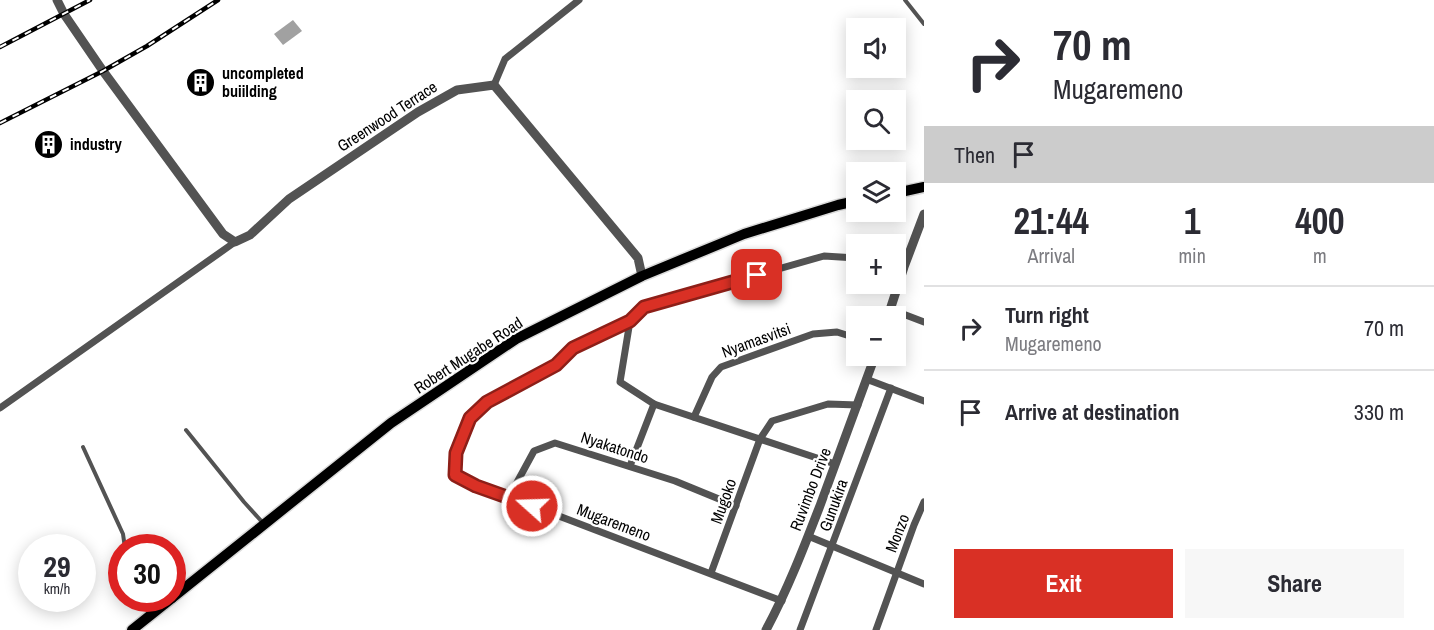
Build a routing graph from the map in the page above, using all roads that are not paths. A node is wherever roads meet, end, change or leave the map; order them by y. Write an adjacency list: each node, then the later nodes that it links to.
1 (57, 0): 10 (street)
2 (579, 0): 5 (street)
3 (905, 0): 4 (lane)
4 (924, 24)
5 (494, 85): 10 (street, Greenwood Terrace); 13 (street)
6 (924, 187): 7 (main road)
7 (906, 191)
8 (846, 204): 13 (main road, Robert Mugabe Road)
9 (924, 214): 11 (street)
10 (235, 242): 24 (street, Greenwood Terrace)
11 (906, 253)
12 (846, 257): 15 (street, Mugaremeno)
13 (642, 276): 34 (main road, Robert Mugabe Road)
14 (906, 317): 16 (street)
15 (630, 321): 22 (street); 31 (street, Mugaremeno)
16 (924, 322)
17 (846, 335): 25 (street, Nyamasvitsi)
18 (871, 366): 19 (street, Ruvimbo Drive)
19 (866, 379): 20 (street); 23 (street, Ruvimbo Drive)
20 (891, 388): 21 (street); 37 (street, Gunukira)
21 (924, 401)
22 (654, 404): 25 (street); 30 (street)
23 (858, 405): 27 (street); 29 (street, Ruvimbo Drive)
24 (0, 408)
25 (694, 417): 27 (street)
26 (186, 430): 34 (lane)
27 (760, 439): 29 (street); 33 (street, Mugoko)
28 (83, 447): 35 (lane)
29 (835, 464): 36 (street, Ruvimbo Drive)
30 (630, 466): 31 (street, Nyakatondo); 33 (street, Nyakatondo)
31 (509, 497): 38 (street, Mugaremeno)
32 (924, 502): 39 (street, Monzo)
33 (736, 506): 38 (street, Mugoko)
34 (264, 525): 41 (main road, Robert Mugabe Road)
35 (123, 534)
36 (808, 536): 37 (street); 42 (street, Ruvimbo Drive)
37 (832, 546): 39 (street); 46 (street, Gunukira)
38 (711, 573): 42 (street, Mugaremeno)
39 (896, 573): 40 (street); 47 (street, Monzo)
40 (924, 584)
41 (186, 587)
42 (782, 601): 45 (street, Ruvimbo Drive)
43 (154, 612): 44 (main road, Robert Mugabe Road)
44 (132, 630)
45 (766, 630)
46 (800, 630)
47 (876, 630)

